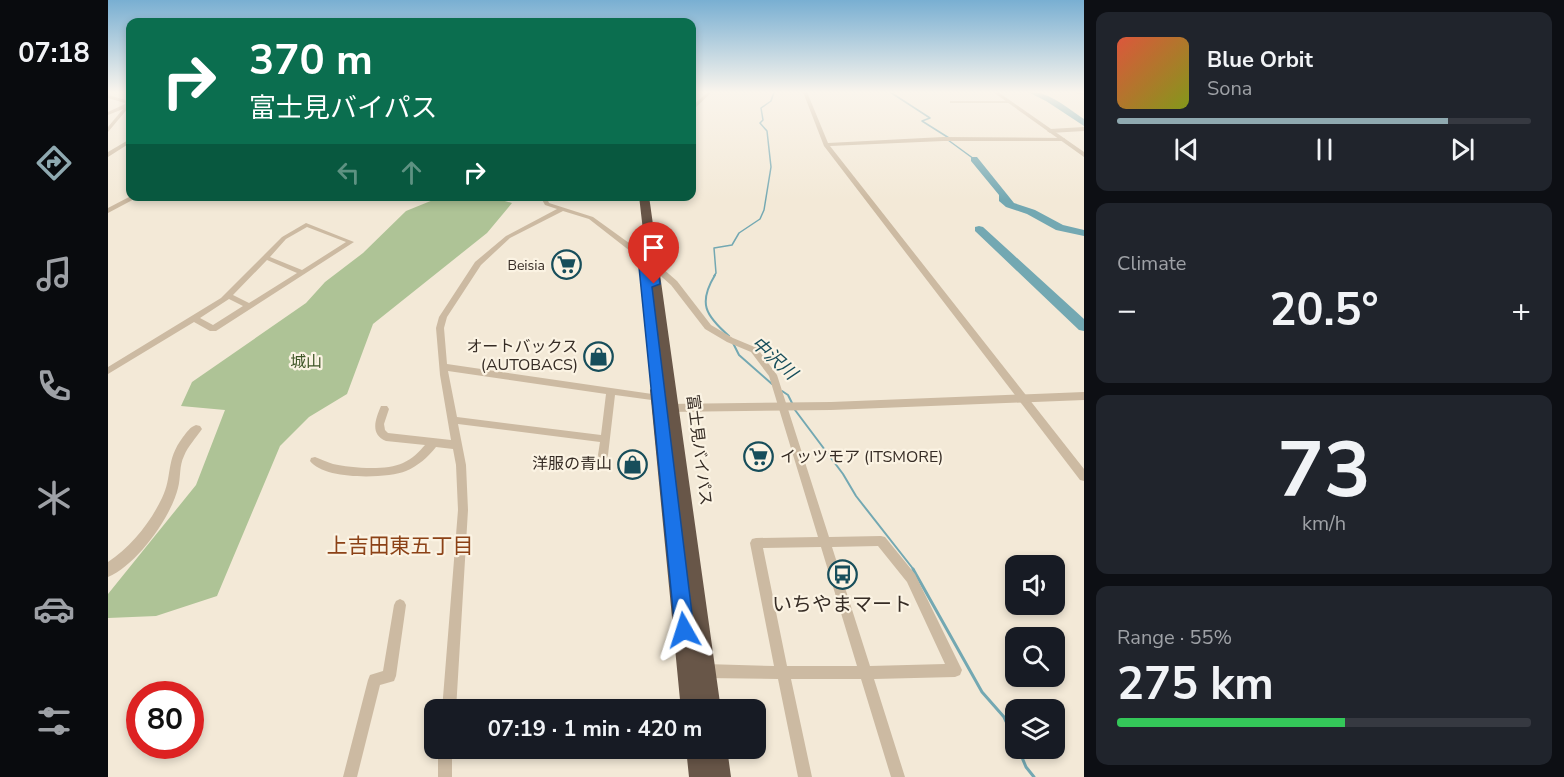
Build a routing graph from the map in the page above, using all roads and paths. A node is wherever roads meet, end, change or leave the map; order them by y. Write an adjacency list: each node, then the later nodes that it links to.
1 (820, 128): 7 (street)
2 (1046, 128): 4 (street)
3 (1084, 129): 4 (street)
4 (1050, 131): 5 (street)
5 (1062, 139): 7 (street); 9 (street)
6 (126, 144): 8 (street)
7 (826, 144): 26 (street)
8 (108, 155)
9 (1084, 155)
10 (127, 201): 15 (street)
11 (546, 201): 14 (street)
12 (638, 201): 17 (highway, 富士見バイパス)
13 (644, 201): 17 (highway, 富士見バイパス)
14 (562, 209): 17 (street); 22 (street)
15 (108, 211)
16 (265, 257): 18 (street); 18 (street); 19 (street)
17 (647, 260): 27 (highway, 富士見バイパス); 28 (street)
18 (303, 273): 20 (street)
19 (228, 296): 20 (street); 21 (street)
20 (249, 306): 21 (street)
21 (194, 318): 23 (street)
22 (444, 368): 24 (street); 30 (street)
23 (108, 371)
24 (611, 392): 27 (street); 32 (street)
25 (1084, 396): 26 (street)
26 (1022, 398): 28 (street); 37 (street)
27 (663, 405): 28 (street); 41 (highway, 富士見バイパス); 45 (highway, 富士見バイパス)
28 (784, 407): 38 (street)
29 (384, 409): 33 (street)
30 (453, 420): 32 (street); 34 (street)
31 (196, 429): 39 (street)
32 (605, 439): 35 (street)
33 (433, 443): 34 (street); 36 (street)
34 (456, 445): 44 (street)
35 (603, 455)
36 (315, 461)
37 (1084, 477)
38 (825, 543): 42 (street); 43 (street); 43 (street)
39 (108, 570)
40 (400, 605): 50 (street)
41 (705, 672): 42 (street); 46 (highway, 富士見バイパス)
42 (783, 673): 43 (street); 54 (street)
43 (865, 673): 55 (street)
44 (450, 699)
45 (692, 699)
46 (709, 699)
47 (445, 759): 51 (street)
48 (699, 759): 52 (highway)
49 (717, 759): 53 (highway)
50 (350, 777)
51 (445, 777)
52 (701, 777)
53 (719, 777)
54 (805, 777)
55 (898, 777)

